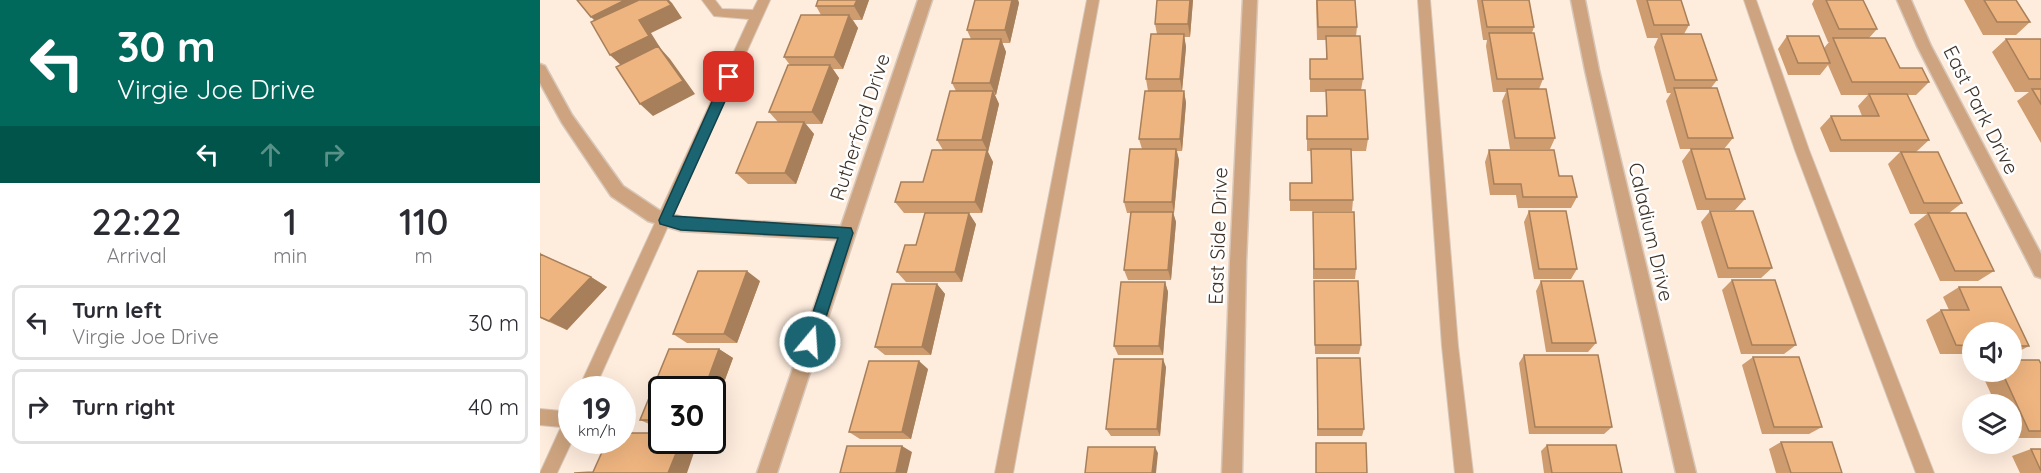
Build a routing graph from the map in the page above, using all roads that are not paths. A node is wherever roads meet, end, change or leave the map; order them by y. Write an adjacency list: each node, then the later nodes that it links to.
1 (708, 0): 10 (lane)
2 (764, 0): 10 (lane)
3 (924, 0): 13 (street, Rutherford Drive)
4 (1093, 0): 21 (lane)
5 (1250, 0): 22 (street, East Side Drive)
6 (1424, 0): 23 (lane)
7 (1578, 0): 24 (street, Caladium Drive)
8 (1750, 0): 25 (lane)
9 (1904, 0): 14 (street, East Park Drive)
10 (757, 15): 12 (lane)
11 (540, 70): 12 (street)
12 (665, 220): 13 (street); 15 (lane)
13 (847, 233): 20 (street, Rutherford Drive)
14 (2041, 270)
15 (593, 376)
16 (540, 417): 17 (lane)
17 (558, 419)
18 (558, 451): 19 (lane)
19 (548, 473)
20 (767, 473)
21 (1004, 473)
22 (1232, 473)
23 (1464, 473)
24 (1686, 473)
25 (1925, 473)

